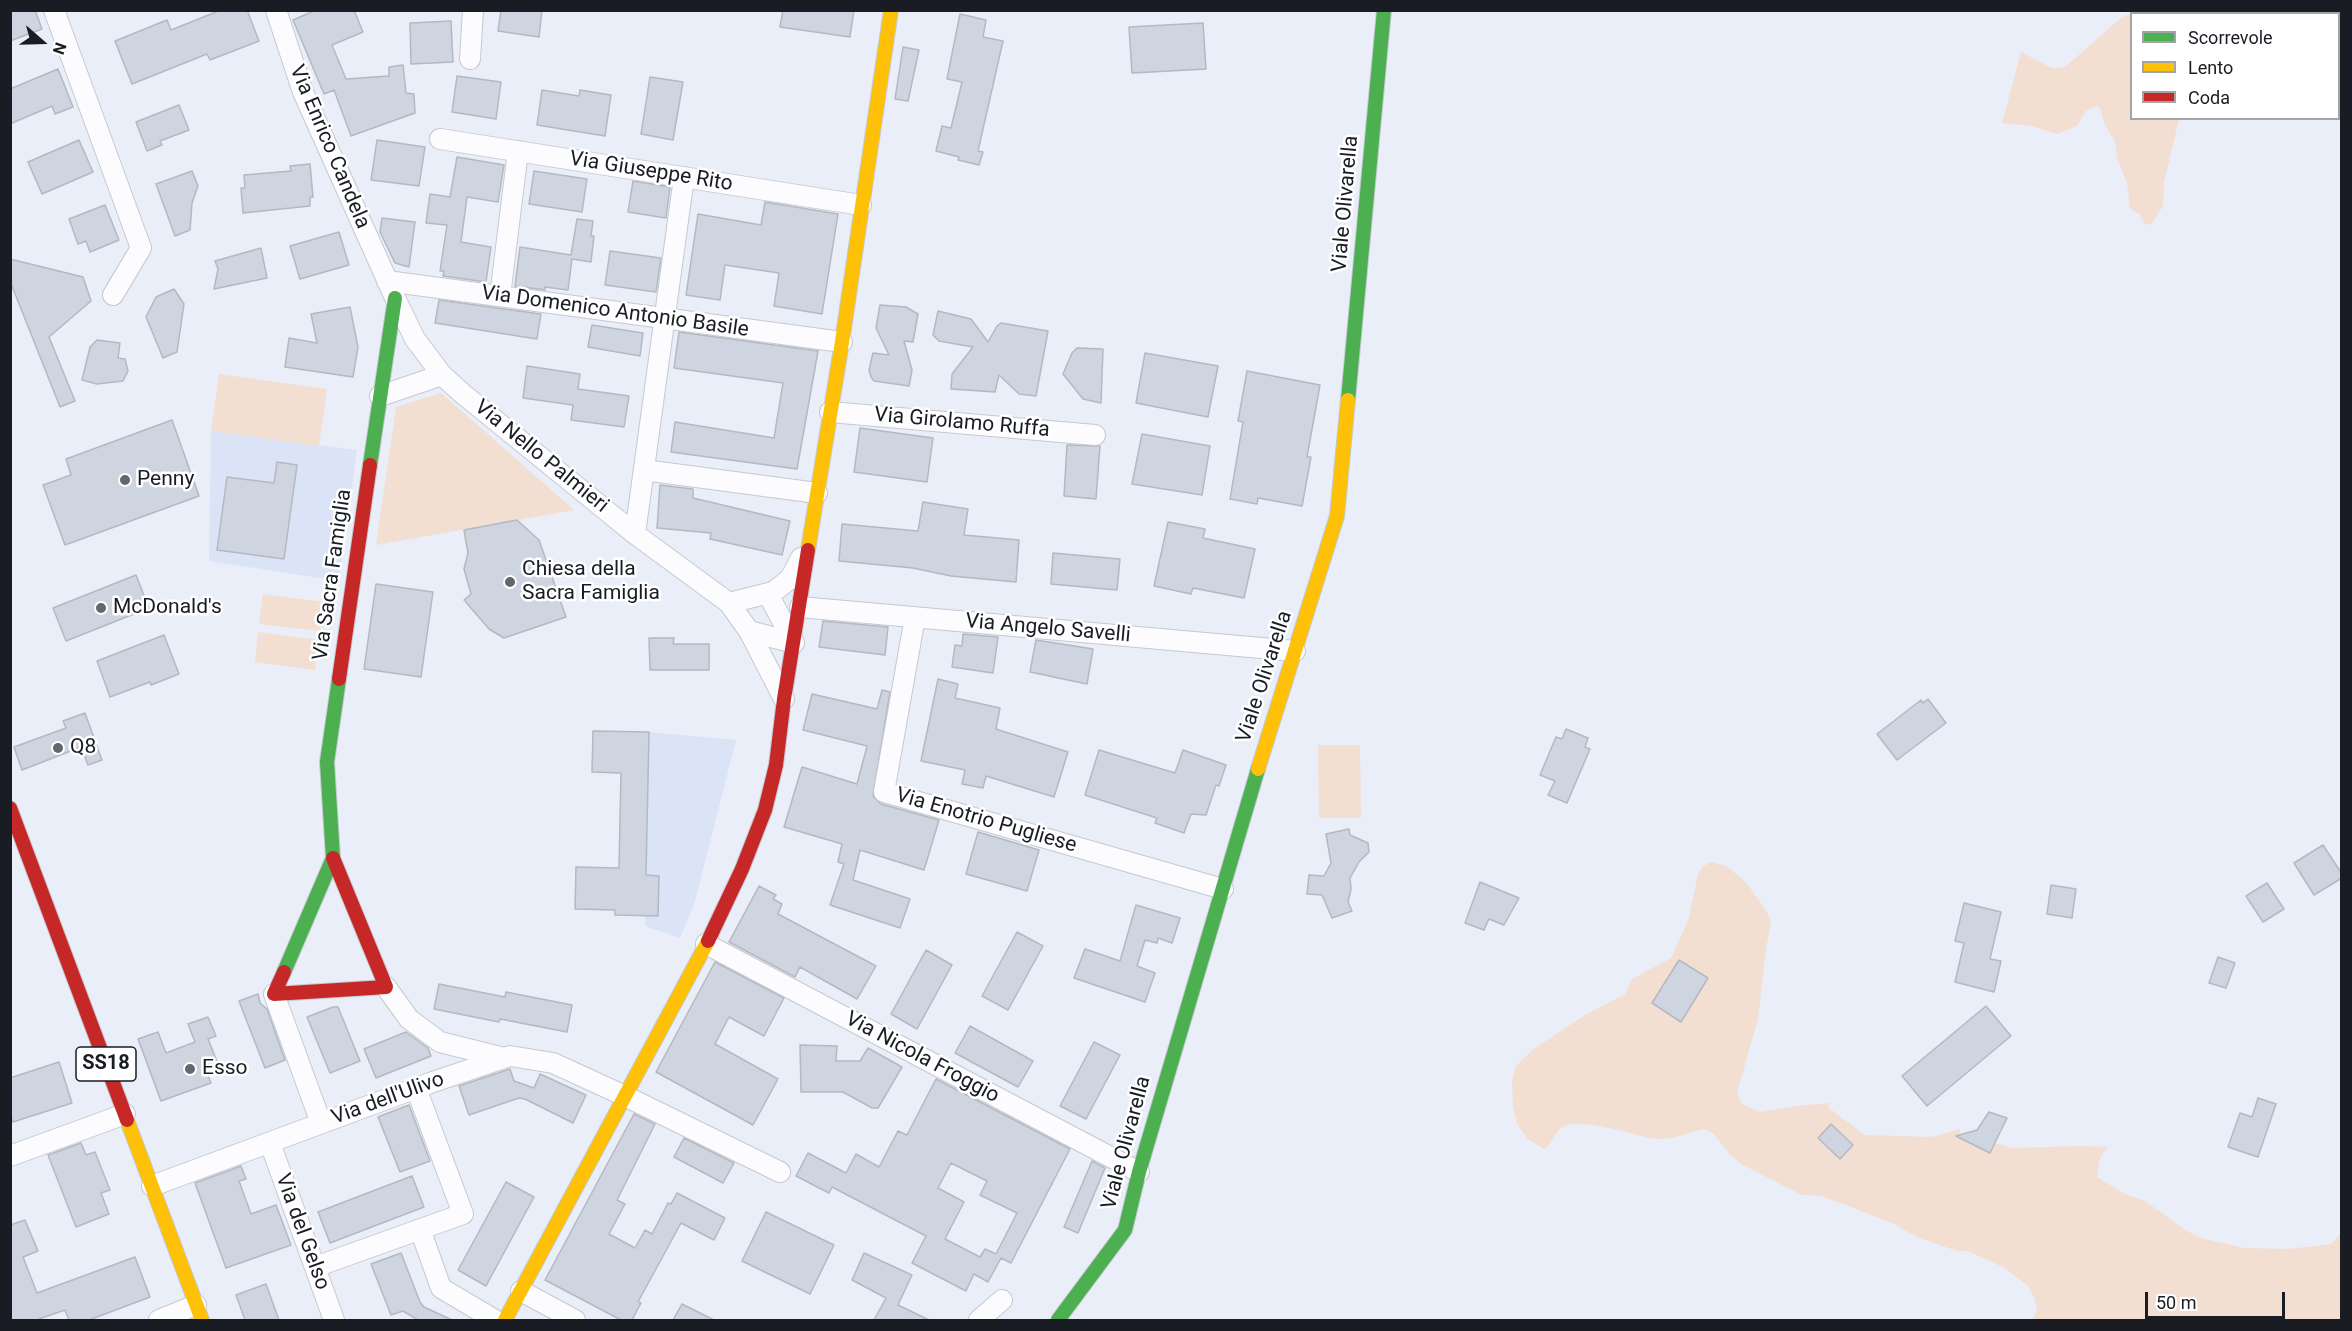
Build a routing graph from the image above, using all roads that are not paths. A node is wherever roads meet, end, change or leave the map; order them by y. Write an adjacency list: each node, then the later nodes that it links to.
1 (54, 10): 12 (street)
2 (276, 10): 11 (street, Via Enrico Candela)
3 (473, 10): 6 (street)
4 (891, 10): 10 (street)
5 (1384, 10): 30 (street, Viale Olivarella)
6 (470, 59)
7 (440, 139): 8 (street, Via Giuseppe Rito)
8 (518, 151): 9 (street, Via Giuseppe Rito); 13 (street)
9 (684, 177): 10 (street, Via Giuseppe Rito); 14 (street)
10 (861, 205): 15 (street)
11 (391, 290): 13 (street, Via Domenico Antonio Basile); 16 (street, Via Nello Palmieri); 17 (street, Via Sacra Famiglia)
12 (113, 295)
13 (500, 297): 14 (street, Via Domenico Antonio Basile)
14 (666, 319): 15 (street, Via Domenico Antonio Basile); 20 (street)
15 (842, 342): 18 (street)
16 (442, 375): 17 (street); 22 (street, Via Nello Palmieri)
17 (380, 396): 33 (street, Via Sacra Famiglia)
18 (830, 412): 19 (street, Via Girolamo Ruffa); 21 (street)
19 (1095, 435)
20 (644, 470): 21 (street); 22 (street)
21 (818, 493): 23 (street)
22 (634, 534): 25 (street, Via Nello Palmieri)
23 (810, 543): 24 (street); 26 (street)
24 (768, 594): 25 (street); 29 (street)
25 (729, 603): 28 (street, Via Nello Palmieri)
26 (800, 607): 27 (street, Via Angelo Savelli); 29 (street)
27 (915, 617): 30 (street, Via Angelo Savelli); 34 (street, Via Enotrio Pugliese)
28 (748, 631): 29 (street); 31 (street, Via Nello Palmieri)
29 (794, 643): 31 (street)
30 (1295, 651): 34 (street, Viale Olivarella)
31 (784, 699): 35 (street)
32 (10, 808): 41 (street, SS18)
33 (333, 858): 36 (street, Via Sacra Famiglia); 37 (street, Via Sacra Famiglia)
34 (1223, 889): 46 (street, Viale Olivarella)
35 (706, 944): 40 (street); 46 (street, Via Nicola Froggio)
36 (386, 987): 37 (street); 38 (street)
37 (274, 994): 42 (street)
38 (504, 1058): 39 (street, Via dell'Ulivo); 40 (street, Via dell'Ulivo)
39 (416, 1088): 42 (street, Via dell'Ulivo); 48 (street)
40 (626, 1096): 45 (street, Via dell'Ulivo); 50 (street)
41 (125, 1114): 44 (street); 47 (street, SS18)
42 (321, 1123): 43 (street, Via dell'Ulivo)
43 (270, 1143): 47 (street, Via dell'Ulivo); 49 (street, Via del Gelso)
44 (10, 1156)
45 (780, 1172)
46 (1139, 1172): 58 (street, Viale Olivarella)
47 (152, 1186): 52 (street, SS18)
48 (420, 1229): 49 (street); 55 (street)
49 (315, 1267): 54 (street, Via del Gelso)
50 (521, 1291): 55 (street); 56 (street)
51 (1002, 1300): 57 (street)
52 (200, 1312): 53 (street)
53 (159, 1320)
54 (334, 1320)
55 (504, 1320)
56 (575, 1320)
57 (979, 1320)
58 (1058, 1320)

